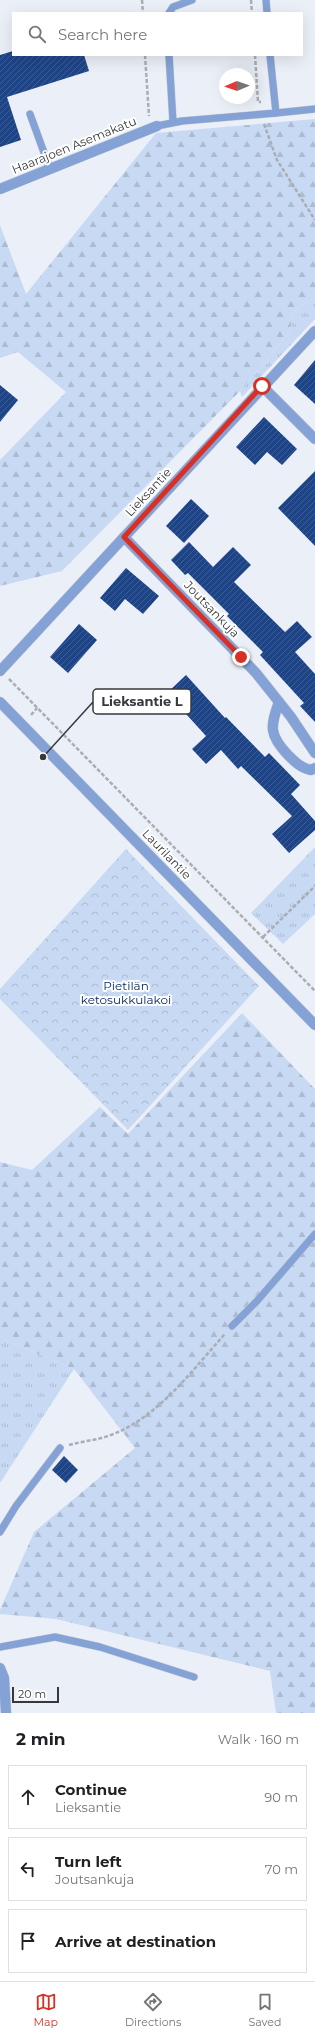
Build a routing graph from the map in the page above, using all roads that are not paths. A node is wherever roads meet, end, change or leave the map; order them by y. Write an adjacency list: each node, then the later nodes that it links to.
1 (192, 0): 3 (lane)
2 (266, 0): 4 (lane)
3 (170, 12)
4 (267, 12)
5 (169, 56): 10 (lane)
6 (270, 56): 8 (lane)
7 (315, 109): 8 (lane)
8 (276, 113): 10 (lane)
9 (30, 114): 12 (lane)
10 (174, 122): 11 (lane)
11 (154, 128): 12 (street, Haarajoen Asemakatu)
12 (50, 169): 13 (street, Haarajoen Asemakatu)
13 (0, 189)
14 (315, 330): 15 (street, Lieksantie)
15 (262, 386): 16 (street); 17 (street, Lieksantie)
16 (315, 439)
17 (124, 537): 18 (street, Lieksantie); 20 (street, Joutsankuja)
18 (0, 671)
19 (0, 702): 23 (street, Laurilantie)
20 (279, 702): 21 (street, Joutsankuja); 22 (street)
21 (315, 753)
22 (315, 768)
23 (315, 1024)
24 (315, 1234): 25 (lane)
25 (232, 1326)
26 (60, 1448): 27 (lane)
27 (0, 1532)
28 (0, 1647): 30 (lane)
29 (0, 1668): 31 (street)
30 (194, 1676)
31 (6, 1713)

